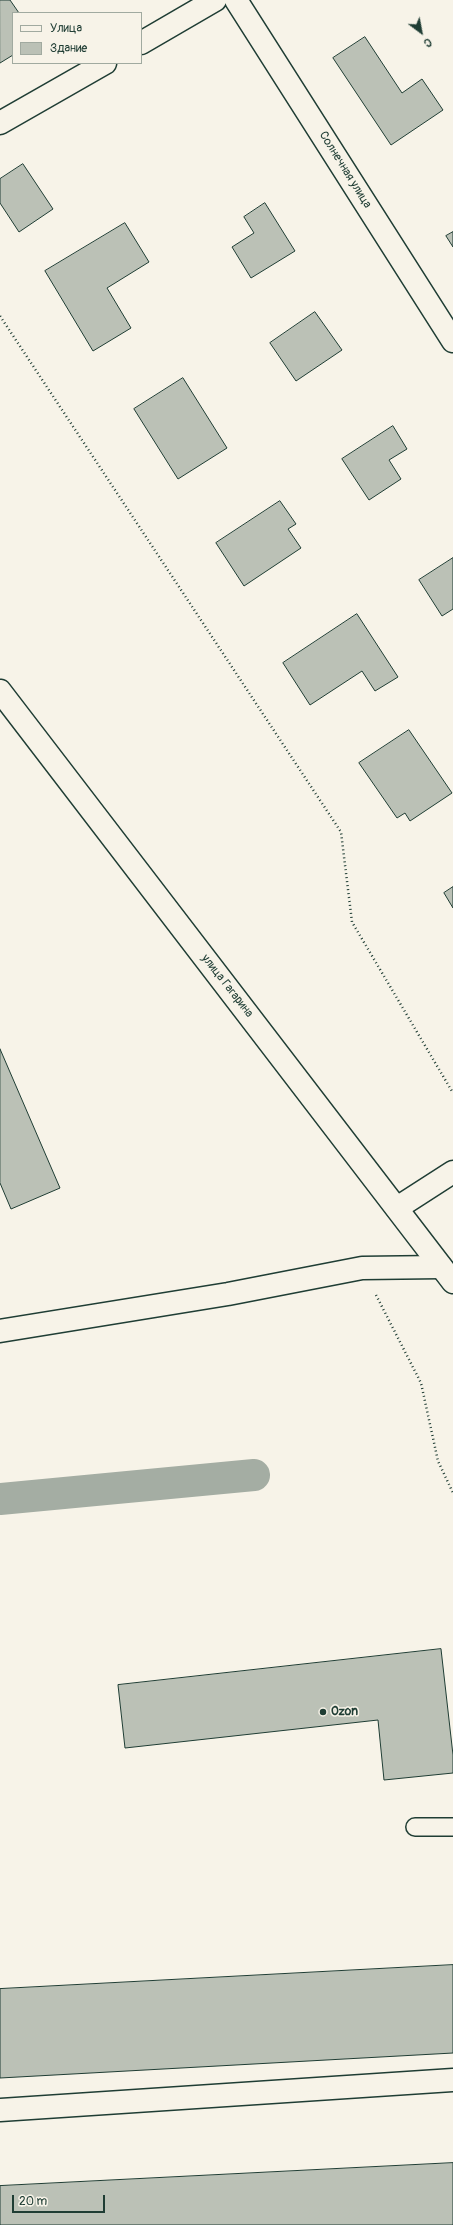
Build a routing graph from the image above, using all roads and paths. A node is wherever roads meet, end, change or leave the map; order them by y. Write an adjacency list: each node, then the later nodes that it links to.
1 (215, 0): 3 (street)
2 (236, 0): 7 (street, Солнечная улица)
3 (142, 41)
4 (103, 64): 5 (street)
5 (0, 123)
6 (0, 316): 9 (path)
7 (453, 341)
8 (0, 691): 11 (street, улица Гагарина)
9 (453, 1093)
10 (453, 1172): 11 (street)
11 (397, 1208): 13 (street, улица Гагарина)
12 (362, 1268): 13 (street); 14 (street); 15 (path)
13 (447, 1274)
14 (0, 1331)
15 (453, 1493)
16 (415, 1827): 17 (lane)
17 (453, 1827)
18 (453, 2080): 19 (street)
19 (0, 2110)

